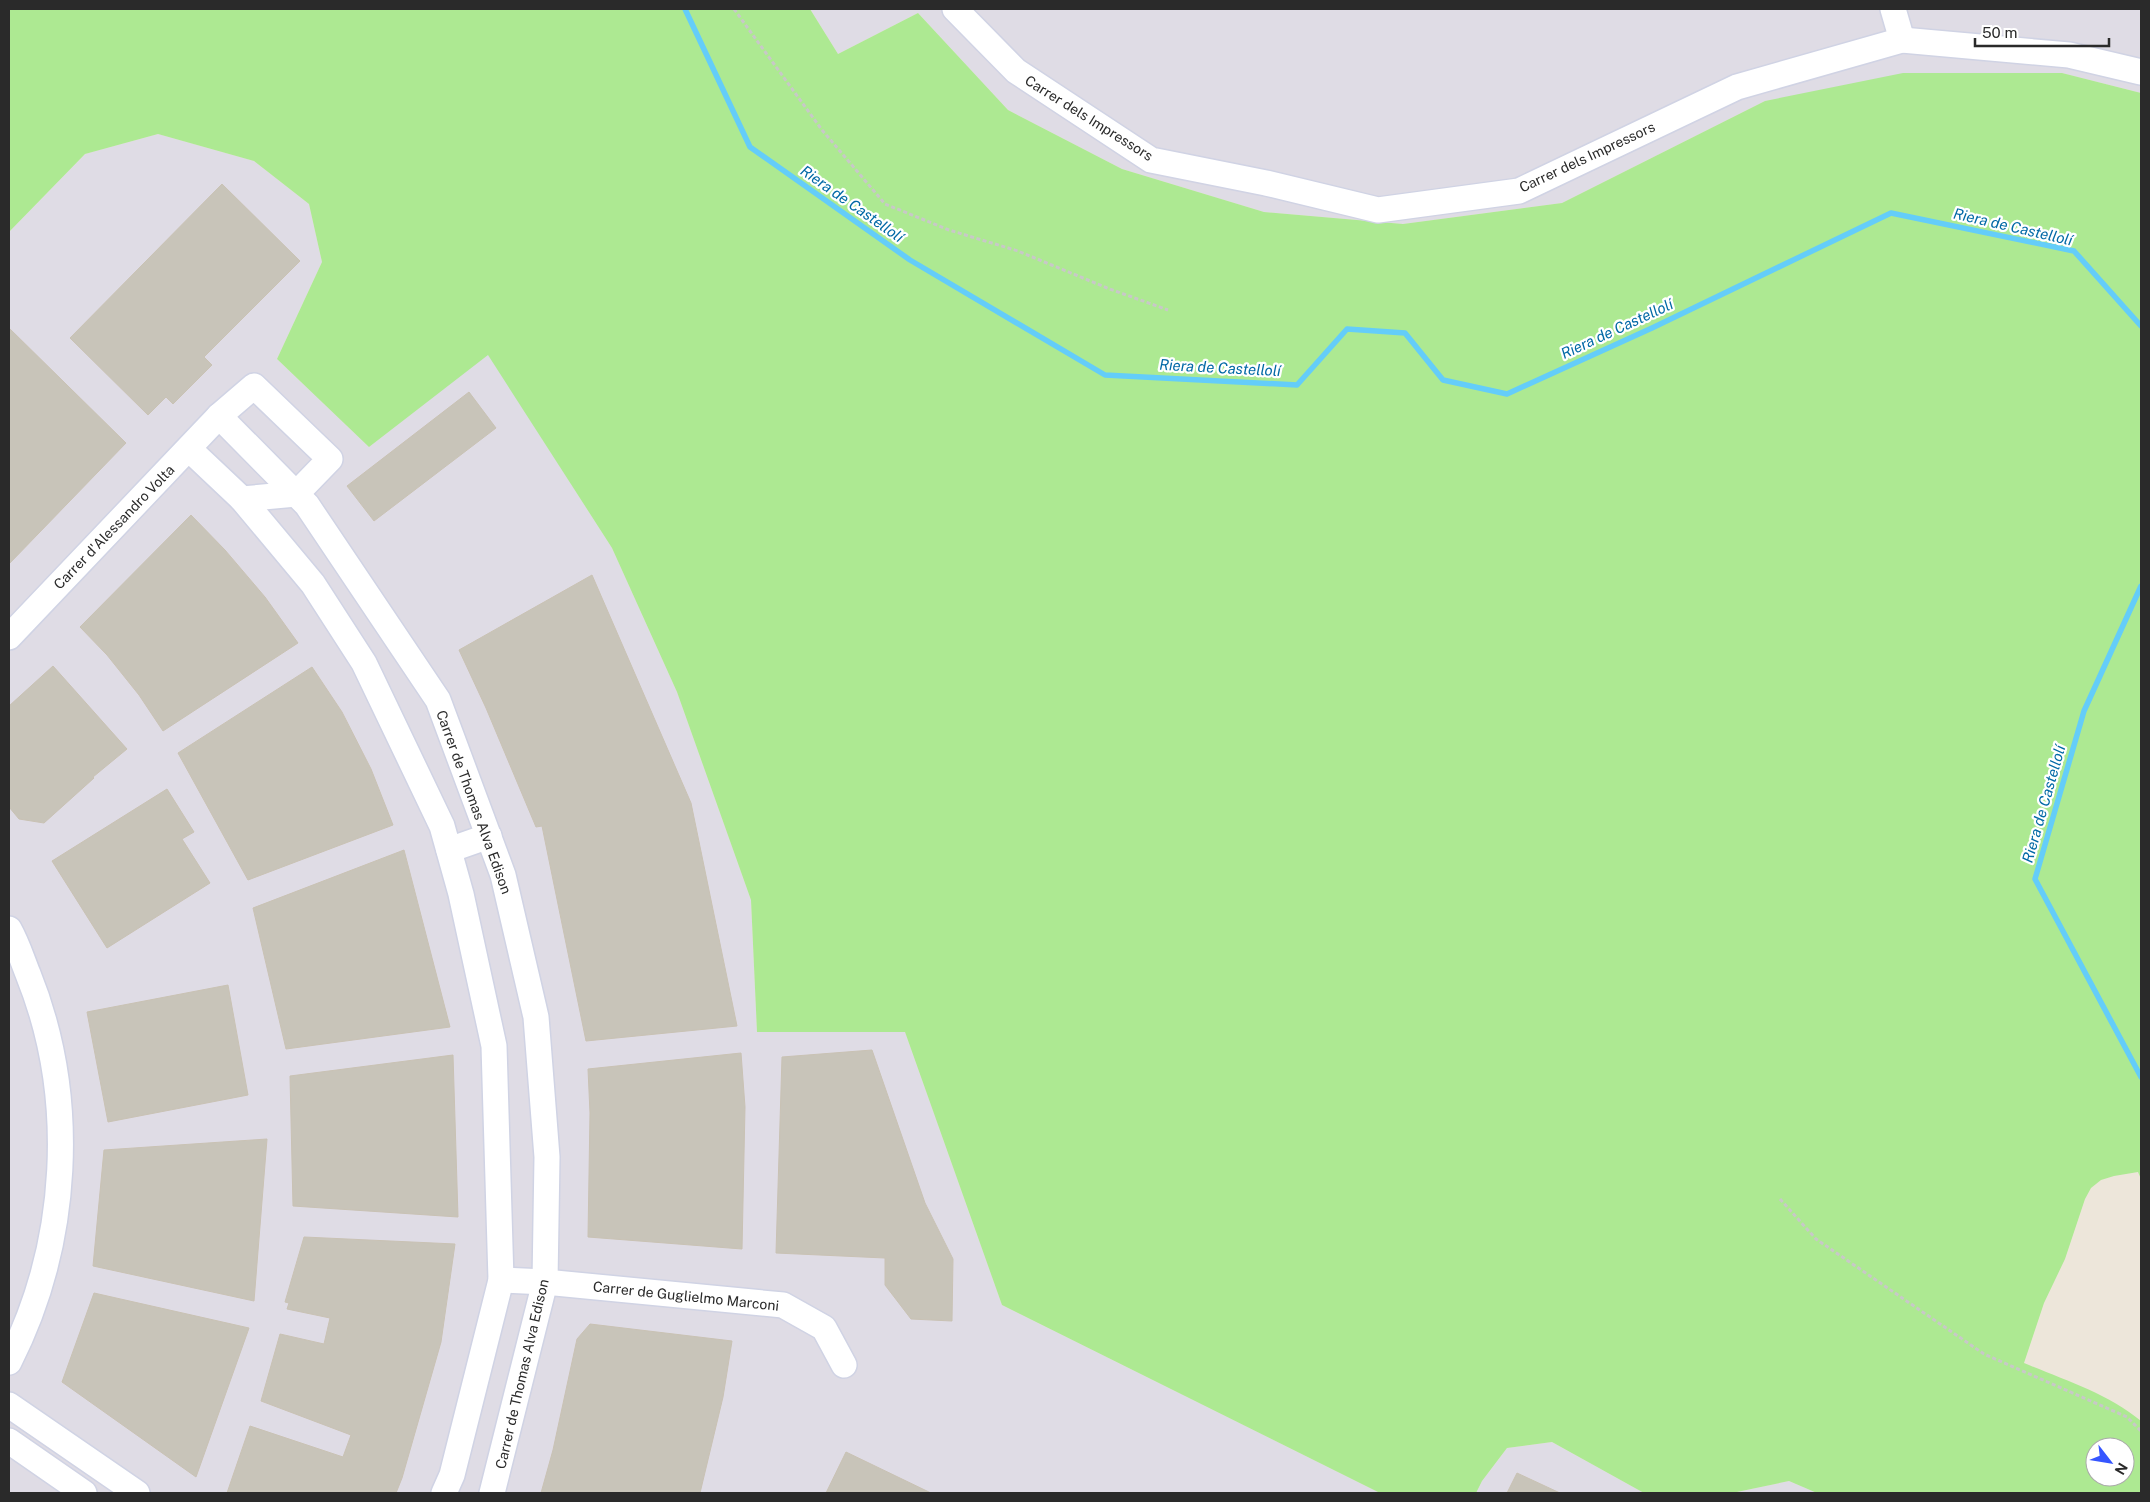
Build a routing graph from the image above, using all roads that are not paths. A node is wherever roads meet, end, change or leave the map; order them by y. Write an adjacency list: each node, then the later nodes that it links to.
1 (956, 9): 3 (street, Carrer dels Impressors)
2 (1893, 9): 3 (street)
3 (1902, 40): 4 (street, Carrer dels Impressors)
4 (2141, 72)
5 (219, 416): 6 (street, Carrer d'Alessandro Volta); 7 (street, Carrer de Thomas Alva Edison); 7 (street, Carrer d'Alessandro Volta)
6 (189, 449): 8 (street); 9 (street, Carrer d'Alessandro Volta)
7 (296, 494): 8 (street); 10 (street, Carrer de Thomas Alva Edison)
8 (242, 499): 11 (street)
9 (9, 637)
10 (489, 836): 11 (street); 14 (street, Carrer de Thomas Alva Edison)
11 (449, 850): 13 (street)
12 (9, 929): 15 (street)
13 (502, 1280): 14 (street, Carrer de Guglielmo Marconi); 21 (street)
14 (545, 1282): 16 (street, Carrer de Guglielmo Marconi); 22 (street, Carrer de Thomas Alva Edison)
15 (9, 1362)
16 (844, 1365)
17 (9, 1405): 20 (street)
18 (9, 1441): 19 (street)
19 (84, 1493)
20 (137, 1493)
21 (444, 1493)
22 (492, 1493)

